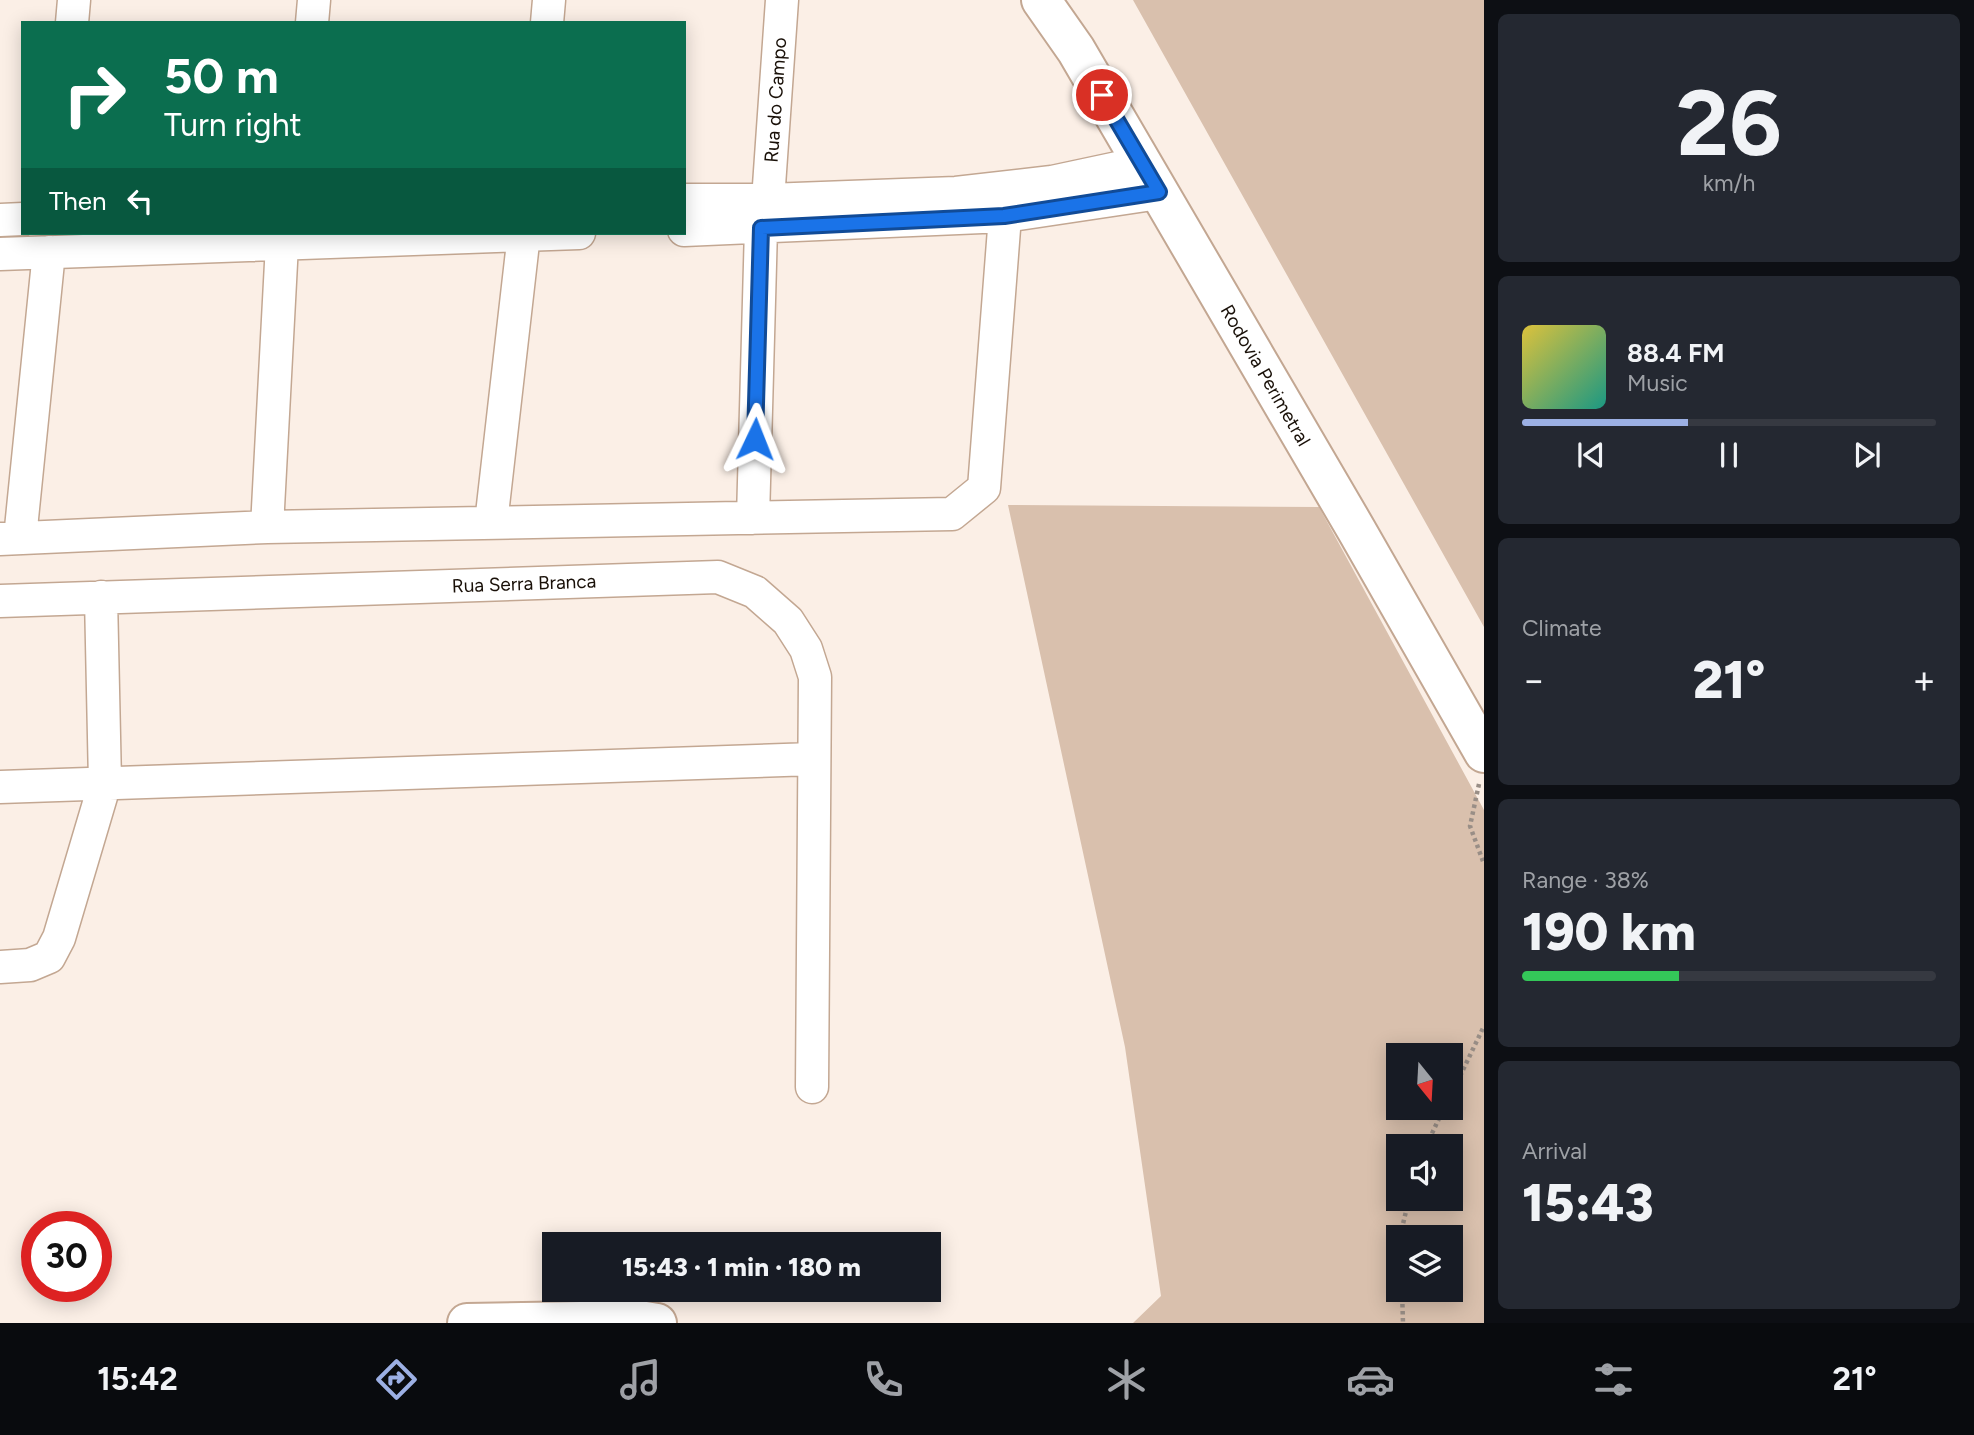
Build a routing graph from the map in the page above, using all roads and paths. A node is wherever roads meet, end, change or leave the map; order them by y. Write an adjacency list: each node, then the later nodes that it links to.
1 (74, 0): 6 (street)
2 (314, 0): 7 (street)
3 (549, 0): 8 (street)
4 (782, 0): 11 (street, Rua do Campo)
5 (1041, 0): 9 (main road, Rodovia Perimetral)
6 (72, 21)
7 (312, 21)
8 (547, 21)
9 (1150, 178): 11 (street); 12 (street); 28 (main road, Rodovia Perimetral)
10 (686, 200): 11 (street)
11 (764, 214): 12 (street); 15 (street); 21 (street, Rua do Campo)
12 (1004, 216): 21 (street)
13 (21, 219): 14 (street)
14 (0, 220)
15 (686, 230)
16 (500, 235): 18 (street)
17 (524, 235): 22 (street)
18 (282, 244): 19 (street); 23 (street)
19 (49, 252): 20 (street); 24 (street)
20 (0, 254)
21 (753, 517): 22 (street)
22 (491, 523): 23 (street)
23 (267, 527): 24 (street)
24 (10, 538)
25 (101, 597): 26 (street, Rua Serra Branca); 27 (street, Rua Serra Branca); 29 (street)
26 (0, 601)
27 (813, 759): 29 (street); 35 (street, Rua Serra Branca)
28 (1483, 763): 31 (path)
29 (105, 783): 30 (street); 32 (street)
30 (0, 787)
31 (1484, 863)
32 (0, 967)
33 (1484, 1026): 34 (path)
34 (1463, 1070)
35 (812, 1087)
36 (1402, 1302): 39 (path)
37 (645, 1322): 38 (main road)
38 (467, 1323)
39 (1403, 1323)

